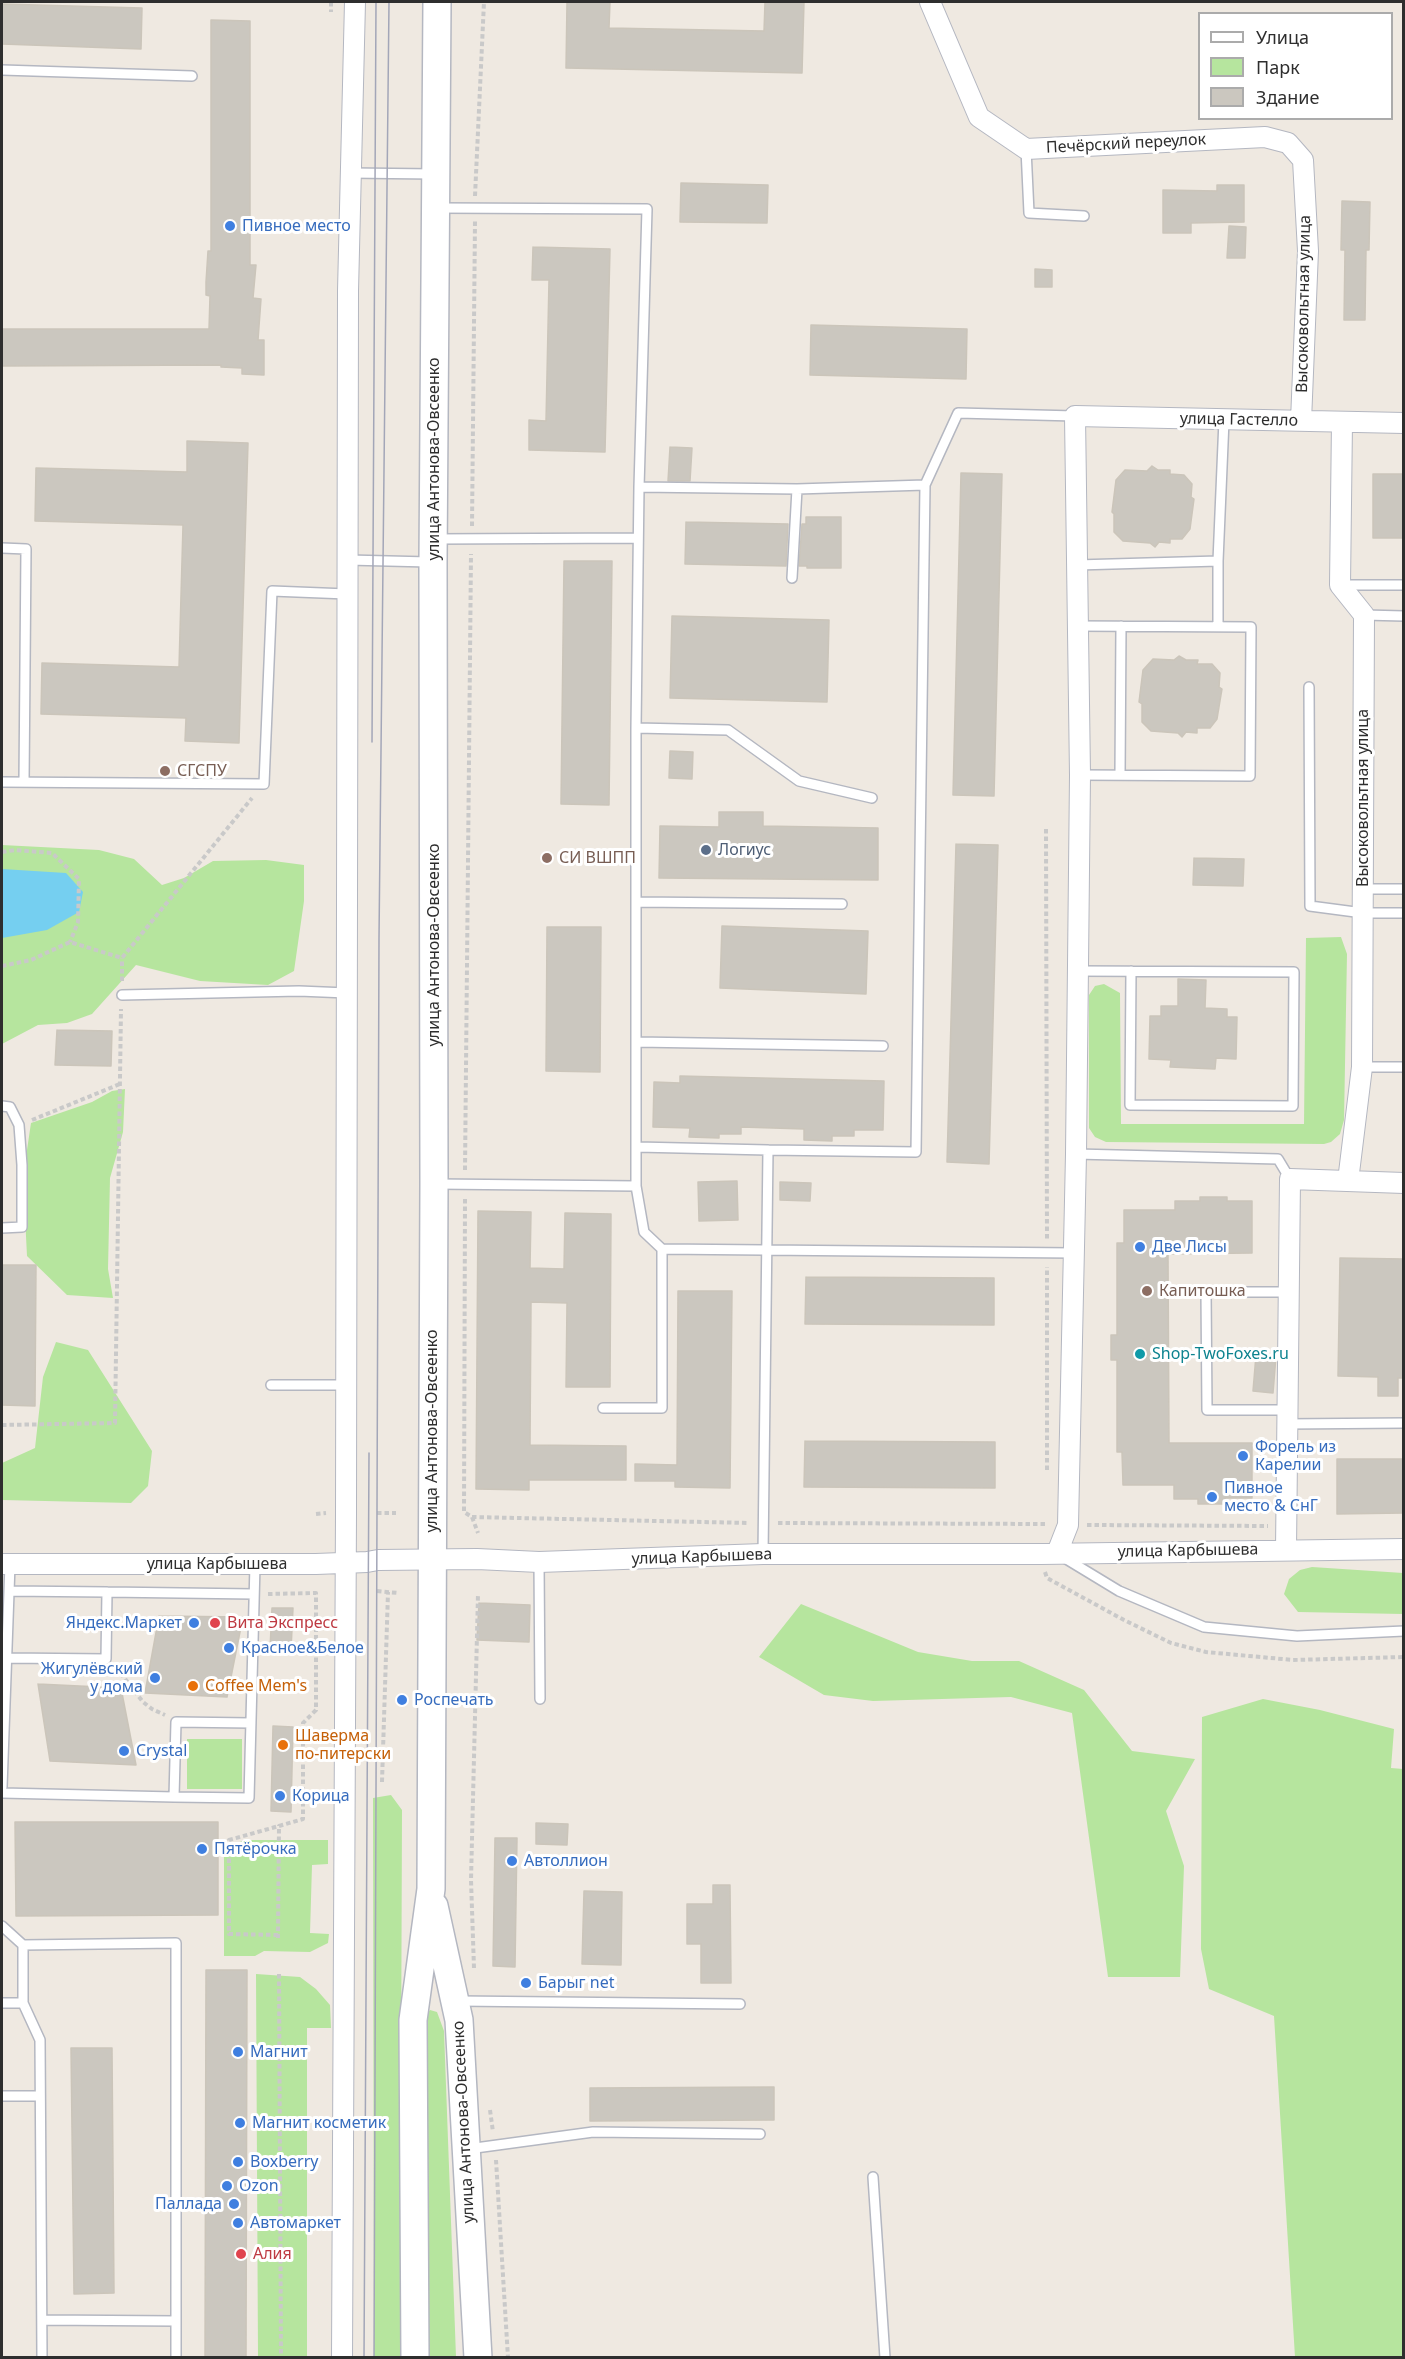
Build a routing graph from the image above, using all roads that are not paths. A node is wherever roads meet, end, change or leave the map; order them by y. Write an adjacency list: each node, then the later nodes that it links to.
1 (355, 2): 8 (street)
2 (437, 2): 9 (main road, улица Антонова-Овсеенко)
3 (930, 2): 7 (street, Печёрский переулок)
4 (2, 70): 5 (lane)
5 (192, 76)
6 (1265, 137): 7 (street, Печёрский переулок); 14 (street, Высоковольтная улица)
7 (1026, 149): 11 (lane)
8 (351, 173): 9 (lane); 23 (street)
9 (437, 174): 10 (main road, улица Антонова-Овсеенко)
10 (436, 208): 18 (lane); 22 (main road, улица Антонова-Овсеенко)
11 (1084, 216)
12 (1075, 416): 13 (street, улица Гастелло); 17 (lane); 25 (street)
13 (1224, 420): 14 (street, улица Гастелло); 24 (lane)
14 (1301, 422): 15 (street, улица Гастелло)
15 (1342, 422): 16 (street, улица Гастелло); 27 (street)
16 (1404, 423)
17 (926, 485): 19 (lane); 58 (lane)
18 (639, 487): 19 (lane); 20 (lane)
19 (797, 489): 26 (lane)
20 (638, 538): 22 (lane); 36 (lane)
21 (2, 548): 40 (lane)
22 (433, 551): 23 (lane); 63 (main road, улица Антонова-Овсеенко)
23 (348, 560): 29 (street)
24 (1218, 561): 25 (lane); 34 (lane)
25 (1077, 565): 32 (street)
26 (792, 578)
27 (1340, 585): 28 (lane); 30 (street)
28 (1404, 585)
29 (347, 594): 40 (lane); 50 (street)
30 (1364, 615): 31 (lane); 42 (street, Высоковольтная улица)
31 (1404, 616)
32 (1077, 626): 33 (lane); 37 (street)
33 (1121, 626): 34 (lane); 38 (lane)
34 (1218, 627): 38 (lane)
35 (1309, 687): 46 (lane)
36 (636, 728): 41 (lane); 44 (lane)
37 (1080, 775): 38 (lane); 48 (street)
38 (1120, 775)
39 (2, 782): 40 (lane)
40 (24, 782)
41 (872, 798)
42 (1363, 889): 43 (lane); 46 (street, Высоковольтная улица)
43 (1404, 889)
44 (637, 902): 45 (lane); 52 (lane)
45 (842, 904)
46 (1363, 913): 47 (lane); 54 (street, Высоковольтная улица)
47 (1404, 913)
48 (1078, 971): 49 (lane); 59 (street)
49 (1131, 971): 49 (lane)
50 (347, 993): 51 (lane); 71 (street)
51 (122, 995)
52 (638, 1042): 53 (lane); 57 (lane)
53 (883, 1046)
54 (1362, 1067): 55 (lane); 61 (street, Высоковольтная улица)
55 (1404, 1067)
56 (2, 1106): 65 (lane)
57 (637, 1147): 58 (lane); 64 (lane)
58 (768, 1150): 67 (lane)
59 (1076, 1154): 60 (lane); 68 (street)
60 (1290, 1179): 61 (street); 69 (street)
61 (1348, 1181): 62 (street)
62 (1404, 1182)
63 (434, 1184): 64 (lane); 79 (main road, улица Антонова-Овсеенко)
64 (636, 1186): 66 (lane)
65 (2, 1228)
66 (663, 1249): 67 (lane); 72 (lane)
67 (766, 1251): 68 (lane); 78 (lane)
68 (1073, 1253): 77 (street)
69 (1288, 1292): 73 (street); 73 (lane)
70 (271, 1385): 71 (lane)
71 (346, 1385): 81 (street)
72 (603, 1408)
73 (1287, 1417): 74 (lane); 76 (street)
74 (1404, 1423)
75 (1404, 1549): 76 (street, улица Карбышева)
76 (1286, 1550): 77 (street, улица Карбышева)
77 (1049, 1553): 78 (street, улица Карбышева); 87 (lane)
78 (763, 1554): 80 (street, улица Карбышева)
79 (431, 1560): 80 (street, улица Карбышева); 81 (street, улица Карбышева); 94 (main road, улица Антонова-Овсеенко)
80 (539, 1562): 89 (lane)
81 (345, 1563): 83 (street, улица Карбышева); 110 (street)
82 (6, 1564): 83 (street, улица Карбышева); 84 (lane)
83 (255, 1564): 86 (lane)
84 (9, 1591): 85 (lane); 88 (lane)
85 (107, 1592): 86 (lane); 88 (lane)
86 (254, 1594): 90 (lane)
87 (1404, 1631)
88 (7, 1658): 91 (lane)
89 (540, 1699)
90 (251, 1723): 93 (lane); 93 (lane)
91 (2, 1787)
92 (2, 1793): 93 (lane)
93 (174, 1797)
94 (431, 1889): 97 (main road, улица Антонова-Овсеенко); 111 (main road, улица Антонова-Овсеенко)
95 (2, 1926): 96 (lane)
96 (23, 1945): 99 (lane); 107 (lane)
97 (465, 2001): 100 (lane); 104 (main road, улица Антонова-Овсеенко)
98 (2, 2003): 99 (lane)
99 (22, 2003): 102 (lane)
100 (740, 2004)
101 (2, 2096): 102 (lane)
102 (40, 2096): 106 (lane)
103 (760, 2134): 104 (lane)
104 (466, 2149): 112 (main road, улица Антонова-Овсеенко)
105 (873, 2177): 113 (lane)
106 (42, 2320): 107 (lane); 108 (lane)
107 (176, 2321): 109 (lane)
108 (42, 2358)
109 (176, 2358)
110 (342, 2358)
111 (416, 2358)
112 (478, 2358)
113 (885, 2358)

